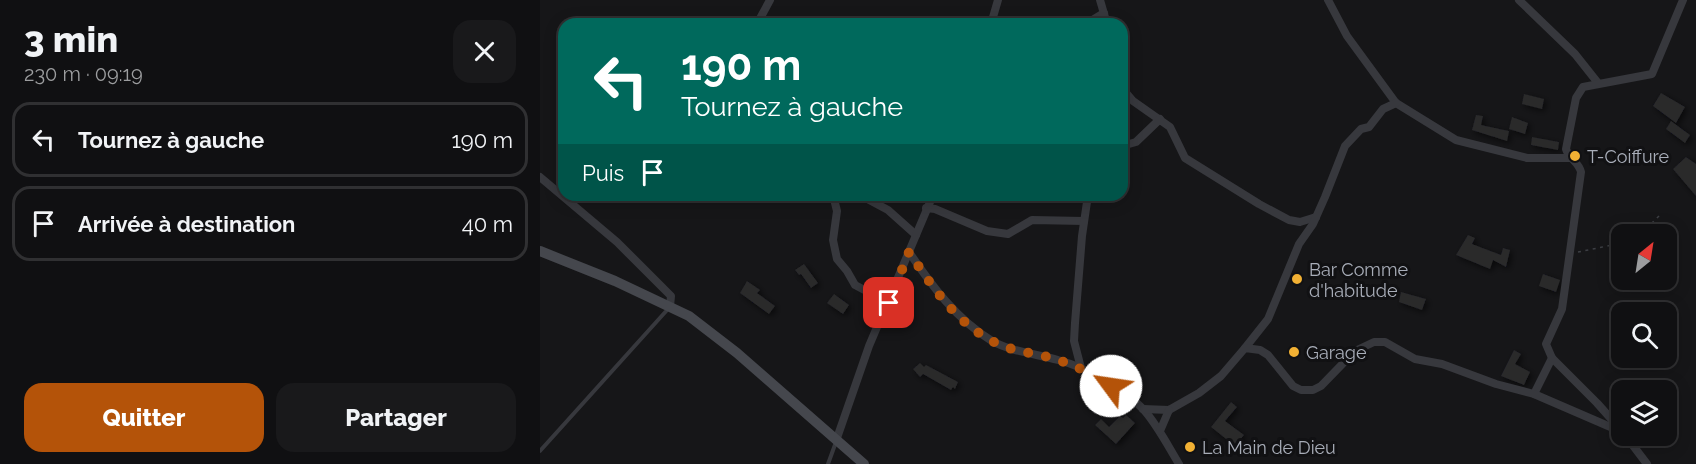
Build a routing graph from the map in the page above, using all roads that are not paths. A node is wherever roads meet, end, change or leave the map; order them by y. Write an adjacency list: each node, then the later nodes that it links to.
1 (770, 0): 8 (street)
2 (998, 0): 9 (street)
3 (1100, 0): 7 (street)
4 (1328, 0): 14 (street)
5 (1519, 0): 12 (street)
6 (1683, 0): 12 (street)
7 (1104, 13): 10 (street); 11 (street)
8 (760, 18)
9 (993, 18)
10 (1096, 18)
11 (1105, 18)
12 (1598, 83): 17 (street)
13 (1128, 95): 15 (street)
14 (1396, 103): 17 (street); 26 (street)
15 (1160, 119): 16 (street); 26 (street)
16 (1128, 144)
17 (1571, 158): 34 (street)
18 (540, 177): 19 (street)
19 (558, 191)
20 (571, 201): 32 (street)
21 (834, 201): 31 (street)
22 (871, 201): 28 (street)
23 (930, 201): 25 (street)
24 (1087, 201): 27 (street)
25 (926, 208): 27 (street); 28 (street)
26 (1316, 217): 33 (street)
27 (1084, 221): 35 (street)
28 (916, 235): 30 (street)
29 (540, 250): 32 (main road)
30 (909, 252): 31 (street); 35 (street)
31 (889, 303): 42 (street)
32 (670, 306): 42 (main road); 44 (lane)
33 (1245, 348): 36 (street); 38 (street)
34 (1551, 357): 36 (street); 39 (street)
35 (1081, 368): 37 (street)
36 (1534, 394): 40 (street)
37 (1143, 410): 38 (street); 41 (street)
38 (1169, 410): 41 (street)
39 (1611, 419)
40 (1611, 428)
41 (1160, 431): 47 (street)
42 (837, 438): 45 (lane); 46 (main road)
43 (1633, 446): 48 (street)
44 (540, 451)
45 (828, 464)
46 (864, 464)
47 (1179, 464)
48 (1647, 464)

